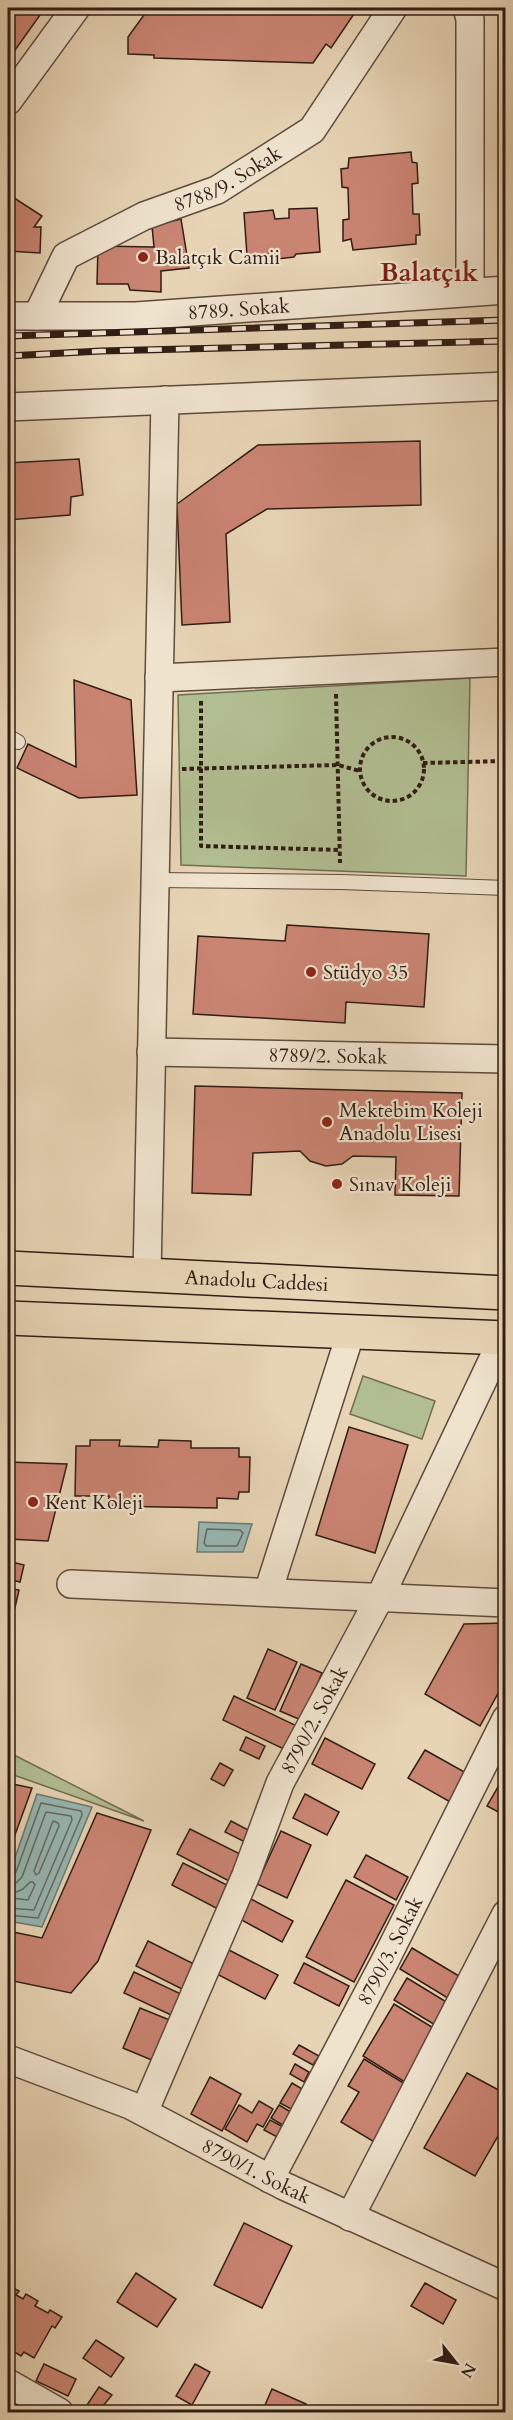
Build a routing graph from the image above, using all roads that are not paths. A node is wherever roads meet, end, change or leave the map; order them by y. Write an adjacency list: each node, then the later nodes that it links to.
1 (76, 8): 4 (street)
2 (393, 8): 8 (street, 8788/9. Sokak)
3 (467, 8): 6 (street)
4 (8, 101)
5 (506, 290): 6 (street, 8789. Sokak)
6 (470, 291): 8 (street, 8789. Sokak)
7 (8, 316): 8 (street, 8789. Sokak)
8 (37, 316)
9 (505, 386): 10 (street); 11 (street)
10 (506, 398)
11 (165, 400): 12 (street); 14 (street)
12 (8, 407)
13 (506, 662): 14 (street)
14 (159, 678): 15 (street)
15 (155, 880): 16 (lane); 17 (street)
16 (506, 888)
17 (151, 1052): 18 (street, 8789/2. Sokak); 20 (street)
18 (506, 1059)
19 (8, 1268): 20 (highway, Anadolu Caddesi)
20 (147, 1275): 21 (highway, Anadolu Caddesi)
21 (506, 1293)
22 (8, 1318): 23 (highway)
23 (351, 1332): 24 (highway); 26 (street)
24 (504, 1338): 27 (street, 8790/2. Sokak)
25 (71, 1584): 26 (street)
26 (268, 1592): 27 (street)
27 (380, 1597): 28 (street); 32 (street, 8790/2. Sokak)
28 (506, 1603)
29 (506, 1719): 33 (street, 8790/3. Sokak)
30 (506, 1914): 34 (street)
31 (8, 2059): 32 (street, 8790/1. Sokak)
32 (144, 2112): 33 (street, 8790/1. Sokak)
33 (270, 2179): 34 (street, 8790/1. Sokak)
34 (350, 2217): 35 (street, 8790/1. Sokak)
35 (506, 2287)
36 (8, 2383): 37 (street)
37 (59, 2412)

